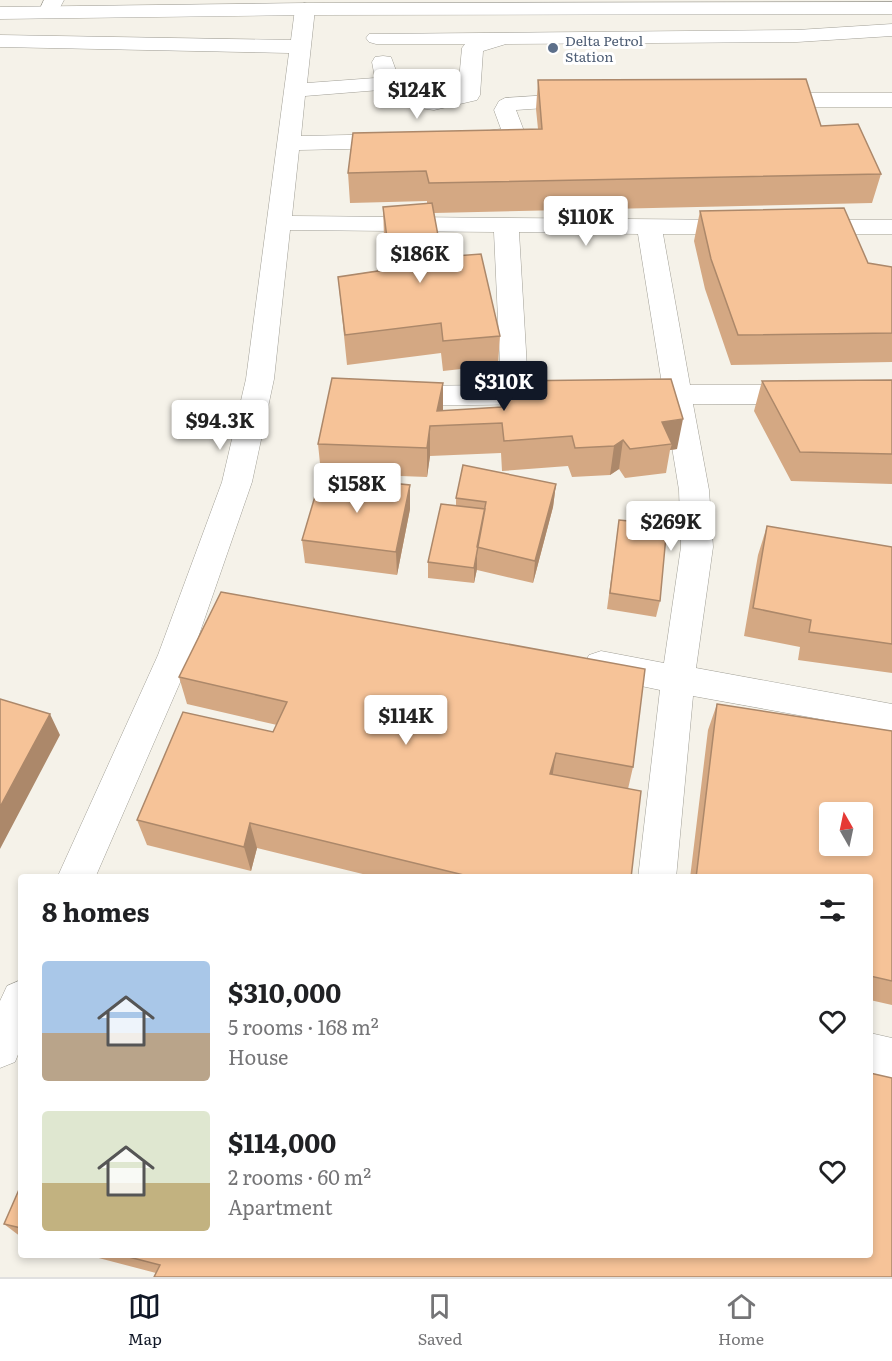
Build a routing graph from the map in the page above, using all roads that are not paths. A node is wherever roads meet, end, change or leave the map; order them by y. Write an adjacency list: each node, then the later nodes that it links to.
1 (602, 4): 4 (main road); 7 (main road)
2 (198, 5): 3 (main road); 5 (main road)
3 (51, 6): 8 (main road)
4 (892, 8)
5 (305, 9): 6 (main road); 13 (main road)
6 (368, 9): 7 (main road); 11 (main road)
7 (515, 9): 10 (main road)
8 (0, 13)
9 (892, 30): 10 (main road)
10 (508, 36): 11 (main road); 14 (main road)
11 (376, 38): 14 (main road)
12 (0, 42): 13 (main road)
13 (300, 47): 15 (main road)
14 (384, 83): 15 (main road)
15 (294, 90): 21 (main road)
16 (602, 100): 19 (main road)
17 (744, 100): 18 (main road)
18 (892, 100)
19 (447, 139)
20 (412, 140): 21 (main road)
21 (288, 143): 22 (main road)
22 (279, 223): 23 (main road); 35 (main road)
23 (506, 225): 24 (main road); 26 (main road)
24 (649, 227): 25 (main road); 29 (main road)
25 (892, 227)
26 (515, 394): 27 (main road); 31 (main road)
27 (573, 394)
28 (630, 394): 29 (main road)
29 (677, 394): 30 (main road); 33 (main road)
30 (892, 395)
31 (388, 396)
32 (575, 660): 33 (main road)
33 (678, 679): 34 (main road); 36 (main road)
34 (892, 718)
35 (78, 874)
36 (657, 874)
37 (18, 1007): 38 (main road)
38 (0, 1047)
39 (873, 1055): 40 (main road)
40 (892, 1059)

